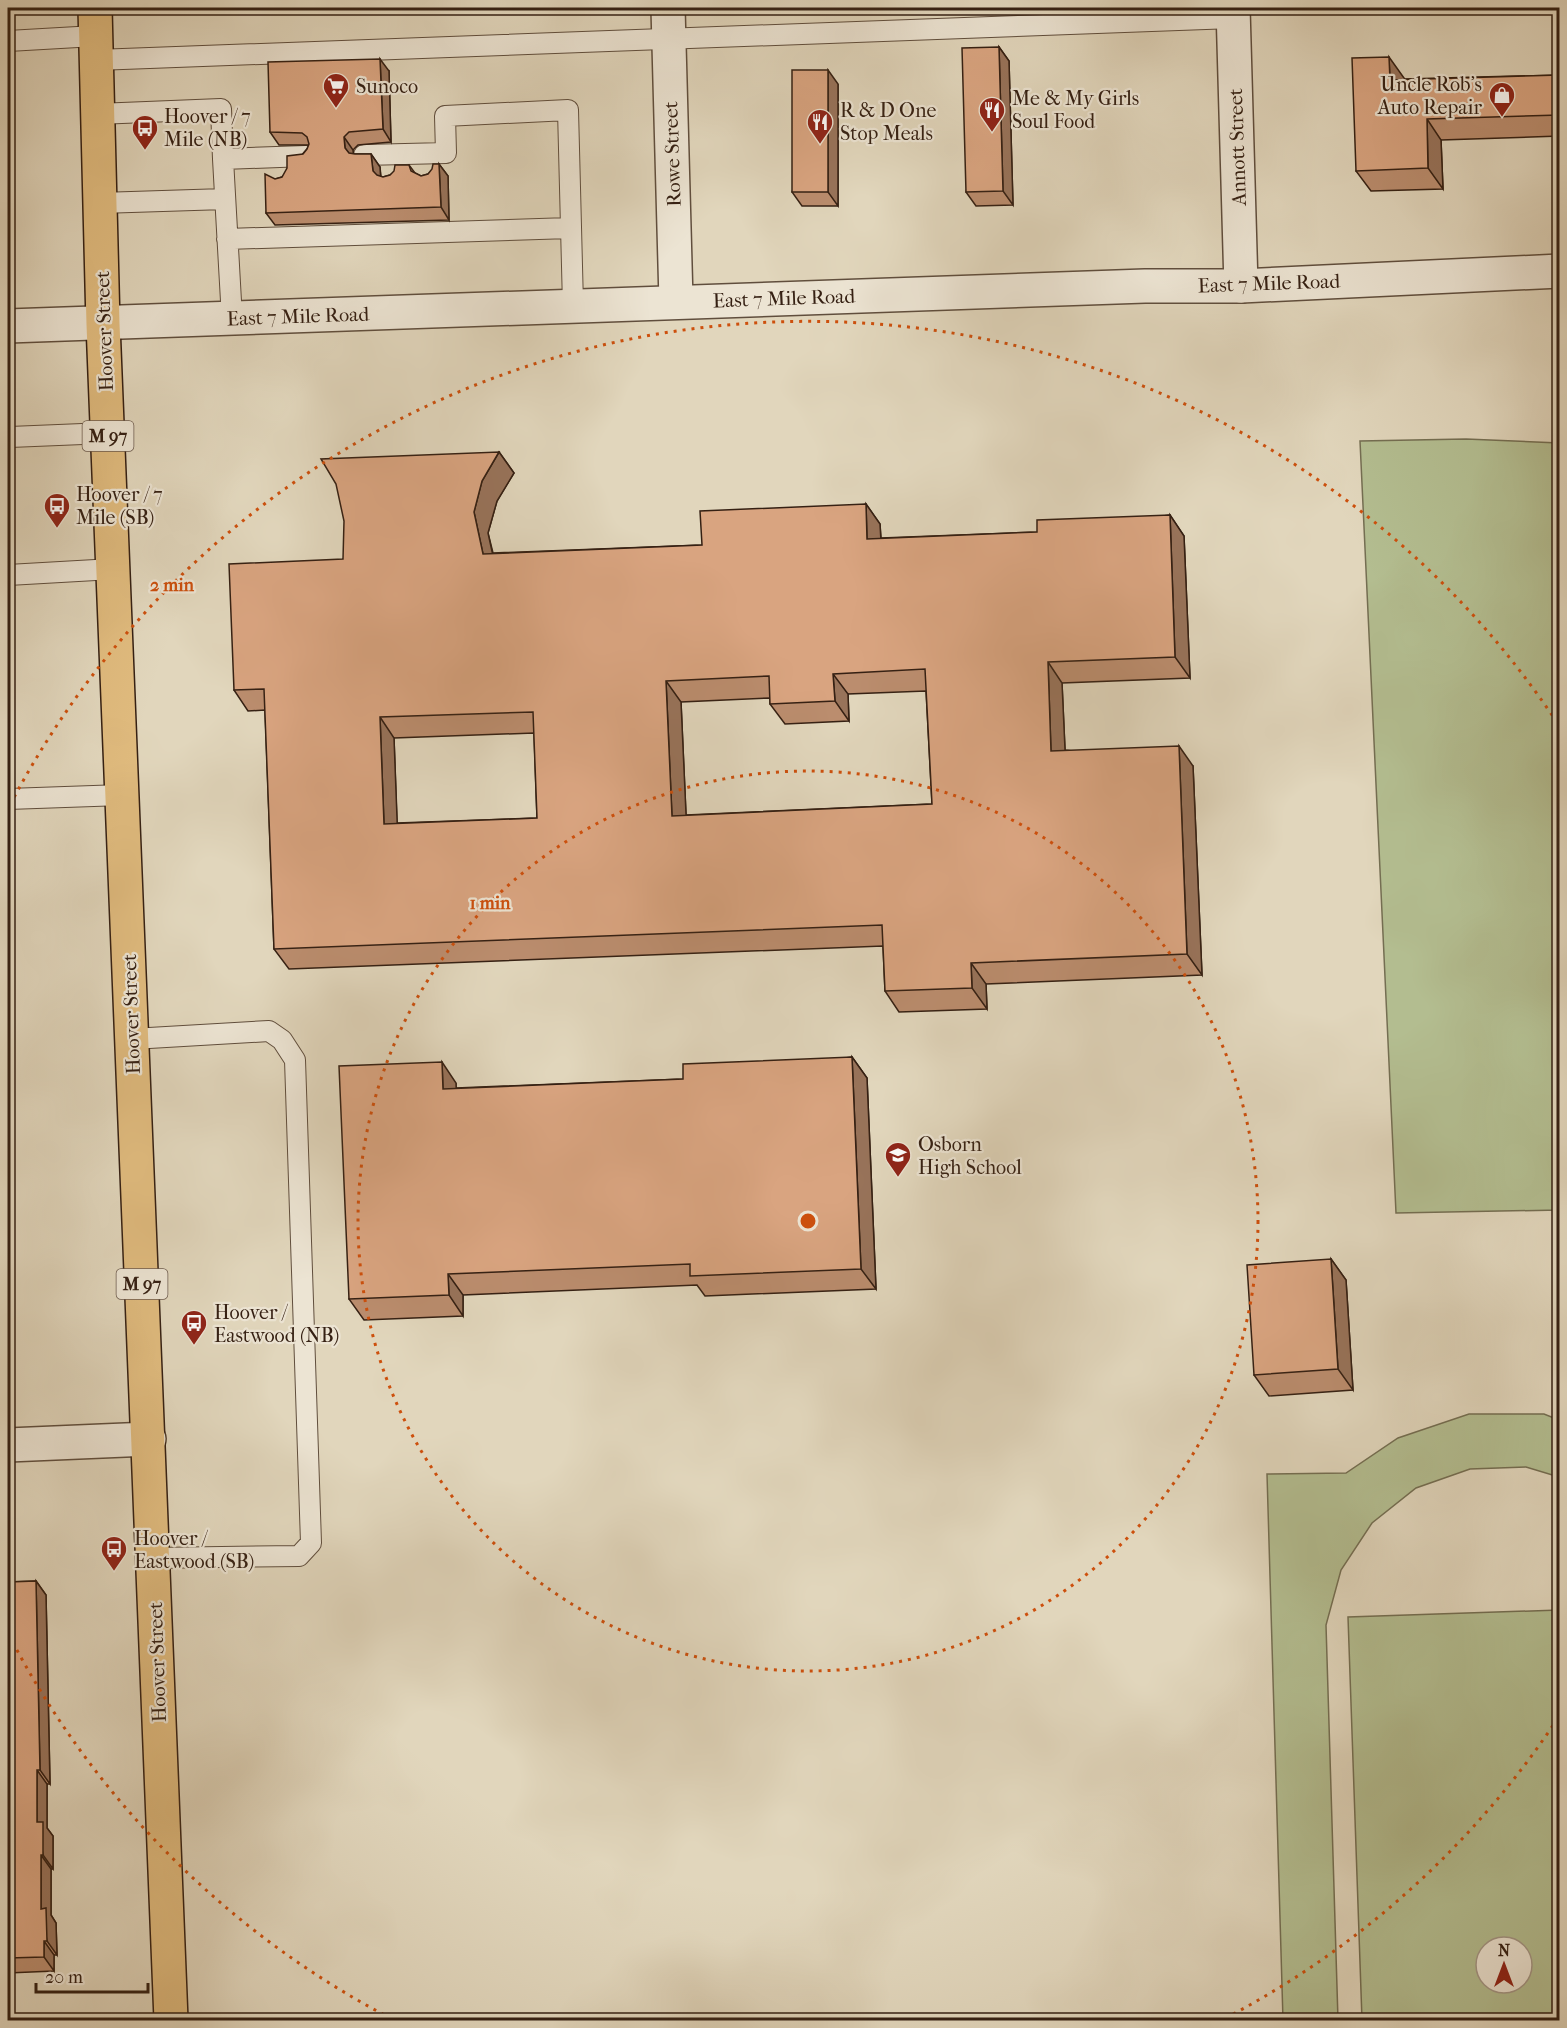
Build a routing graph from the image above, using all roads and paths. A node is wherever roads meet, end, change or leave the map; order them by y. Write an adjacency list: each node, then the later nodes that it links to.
1 (1233, 13): 2 (lane); 20 (street, Annott Street)
2 (669, 23): 3 (lane); 21 (street, Rowe Street)
3 (96, 35): 4 (lane); 5 (main road, Hoover Street / M 97)
4 (8, 41)
5 (97, 114): 11 (lane); 16 (main road, Hoover Street / M 97)
6 (392, 154): 7 (lane); 8 (lane); 13 (lane)
7 (429, 154): 12 (lane); 17 (lane)
8 (364, 155)
9 (306, 156): 10 (lane)
10 (284, 157): 11 (lane); 14 (lane)
11 (223, 159): 15 (lane)
12 (430, 177)
13 (392, 178)
14 (284, 180)
15 (225, 199): 16 (lane); 18 (lane)
16 (100, 203): 24 (main road, Hoover Street / M 97)
17 (570, 228): 18 (lane); 22 (lane)
18 (227, 239): 23 (lane)
19 (1560, 271): 20 (street, East 7 Mile Road)
20 (1241, 286): 21 (street, East 7 Mile Road)
21 (676, 301): 22 (street, East 7 Mile Road)
22 (573, 305): 23 (street, East 7 Mile Road)
23 (232, 319): 24 (street, East 7 Mile Road)
24 (103, 324): 25 (street, East 7 Mile Road); 26 (main road, Hoover Street / M 97)
25 (8, 326)
26 (108, 433): 27 (lane); 28 (main road, Hoover Street / M 97)
27 (10, 437)
28 (113, 569): 29 (lane); 30 (main road, Hoover Street / M 97)
29 (8, 575)
30 (122, 795): 31 (lane); 32 (main road, Hoover Street / M 97)
31 (8, 799)
32 (132, 1039): 33 (main road, Hoover Street / M 97); 35 (lane)
33 (149, 1439): 34 (street); 35 (main road, Hoover Street / M 97)
34 (8, 1445)
35 (153, 1558): 36 (main road, Hoover Street / M 97)
36 (171, 2020)

